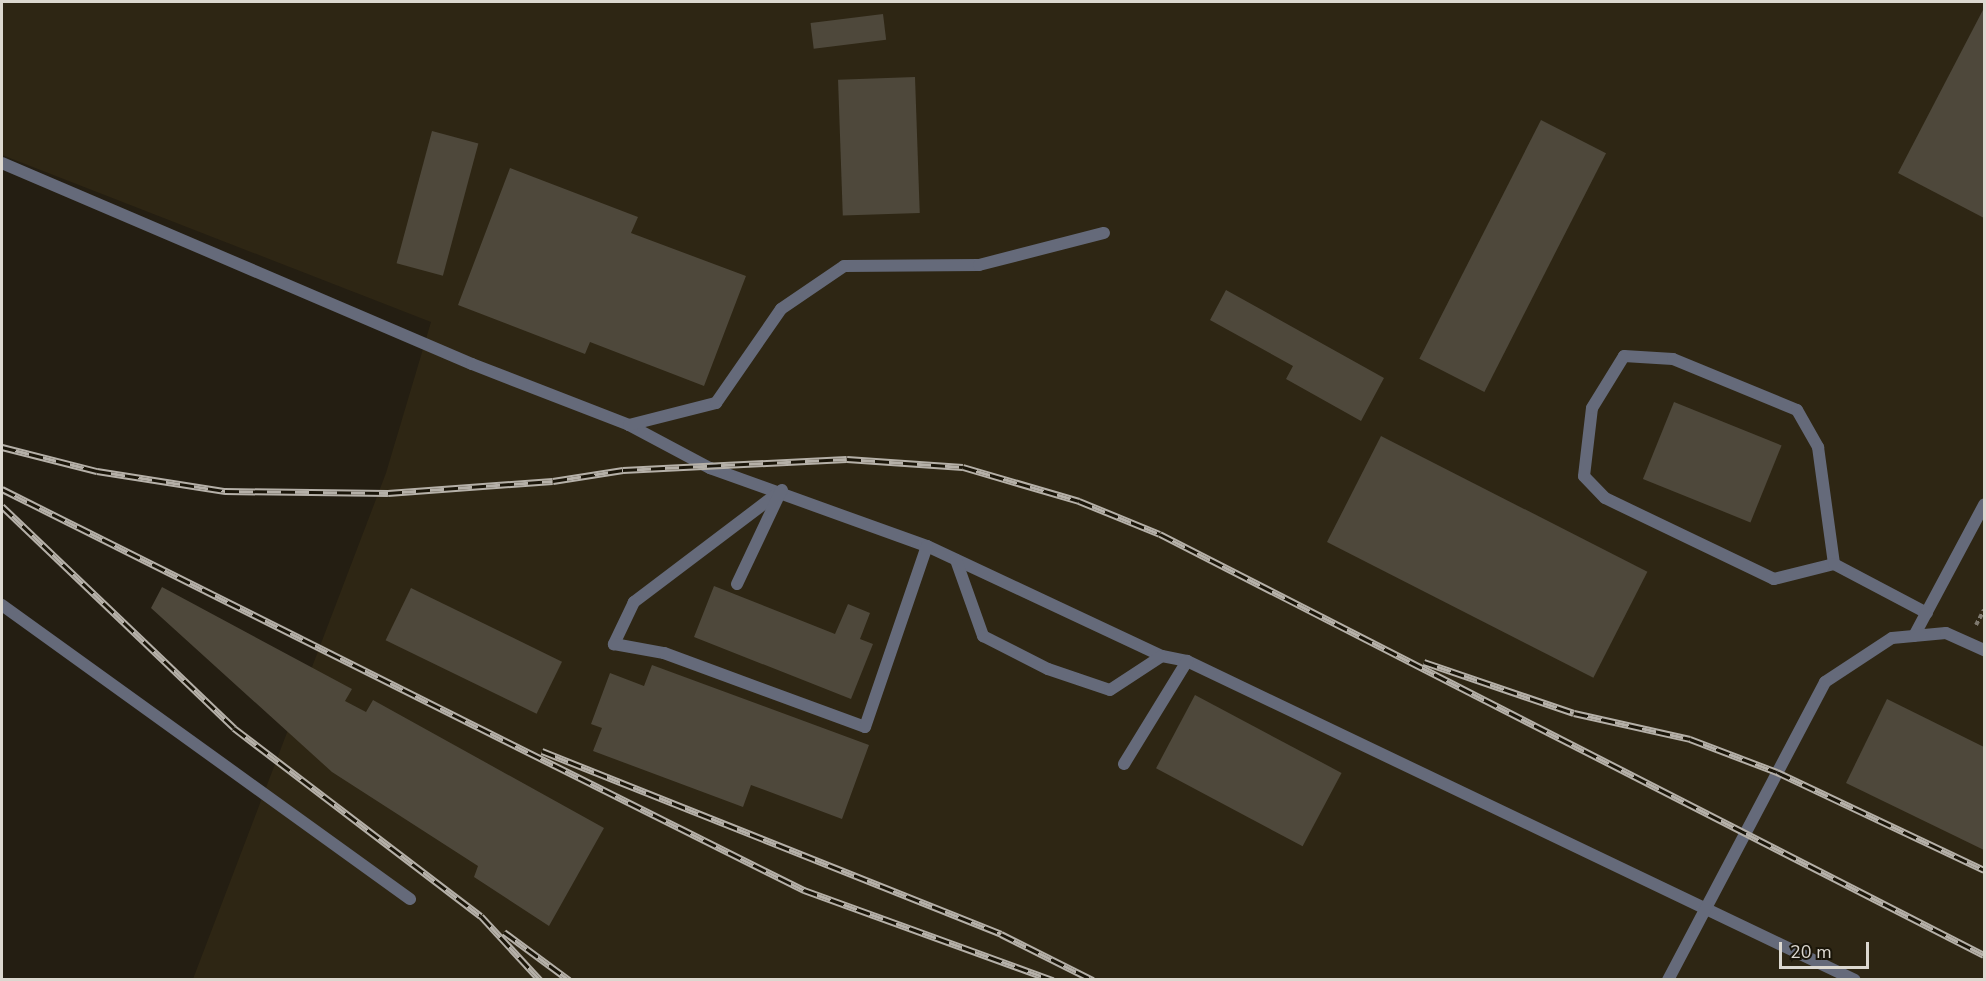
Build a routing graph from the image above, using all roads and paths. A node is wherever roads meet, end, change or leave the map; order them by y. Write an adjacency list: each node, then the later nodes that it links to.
1 (2, 163): 3 (lane)
2 (1104, 233): 3 (lane)
3 (629, 425): 4 (lane)
4 (782, 490): 6 (lane); 6 (lane); 9 (lane)
5 (1984, 505): 11 (lane)
6 (927, 546): 7 (lane)
7 (956, 560): 14 (lane); 14 (lane)
8 (1834, 564): 8 (lane); 11 (lane)
9 (737, 584)
10 (2, 605): 17 (lane)
11 (1927, 613): 12 (lane)
12 (1914, 636): 13 (lane); 18 (lane)
13 (1984, 650)
14 (1162, 656): 15 (lane)
15 (1187, 661): 16 (lane); 18 (lane)
16 (1124, 764)
17 (410, 899)
18 (1707, 905): 19 (lane); 20 (lane)
19 (1668, 980)
20 (1855, 980)

